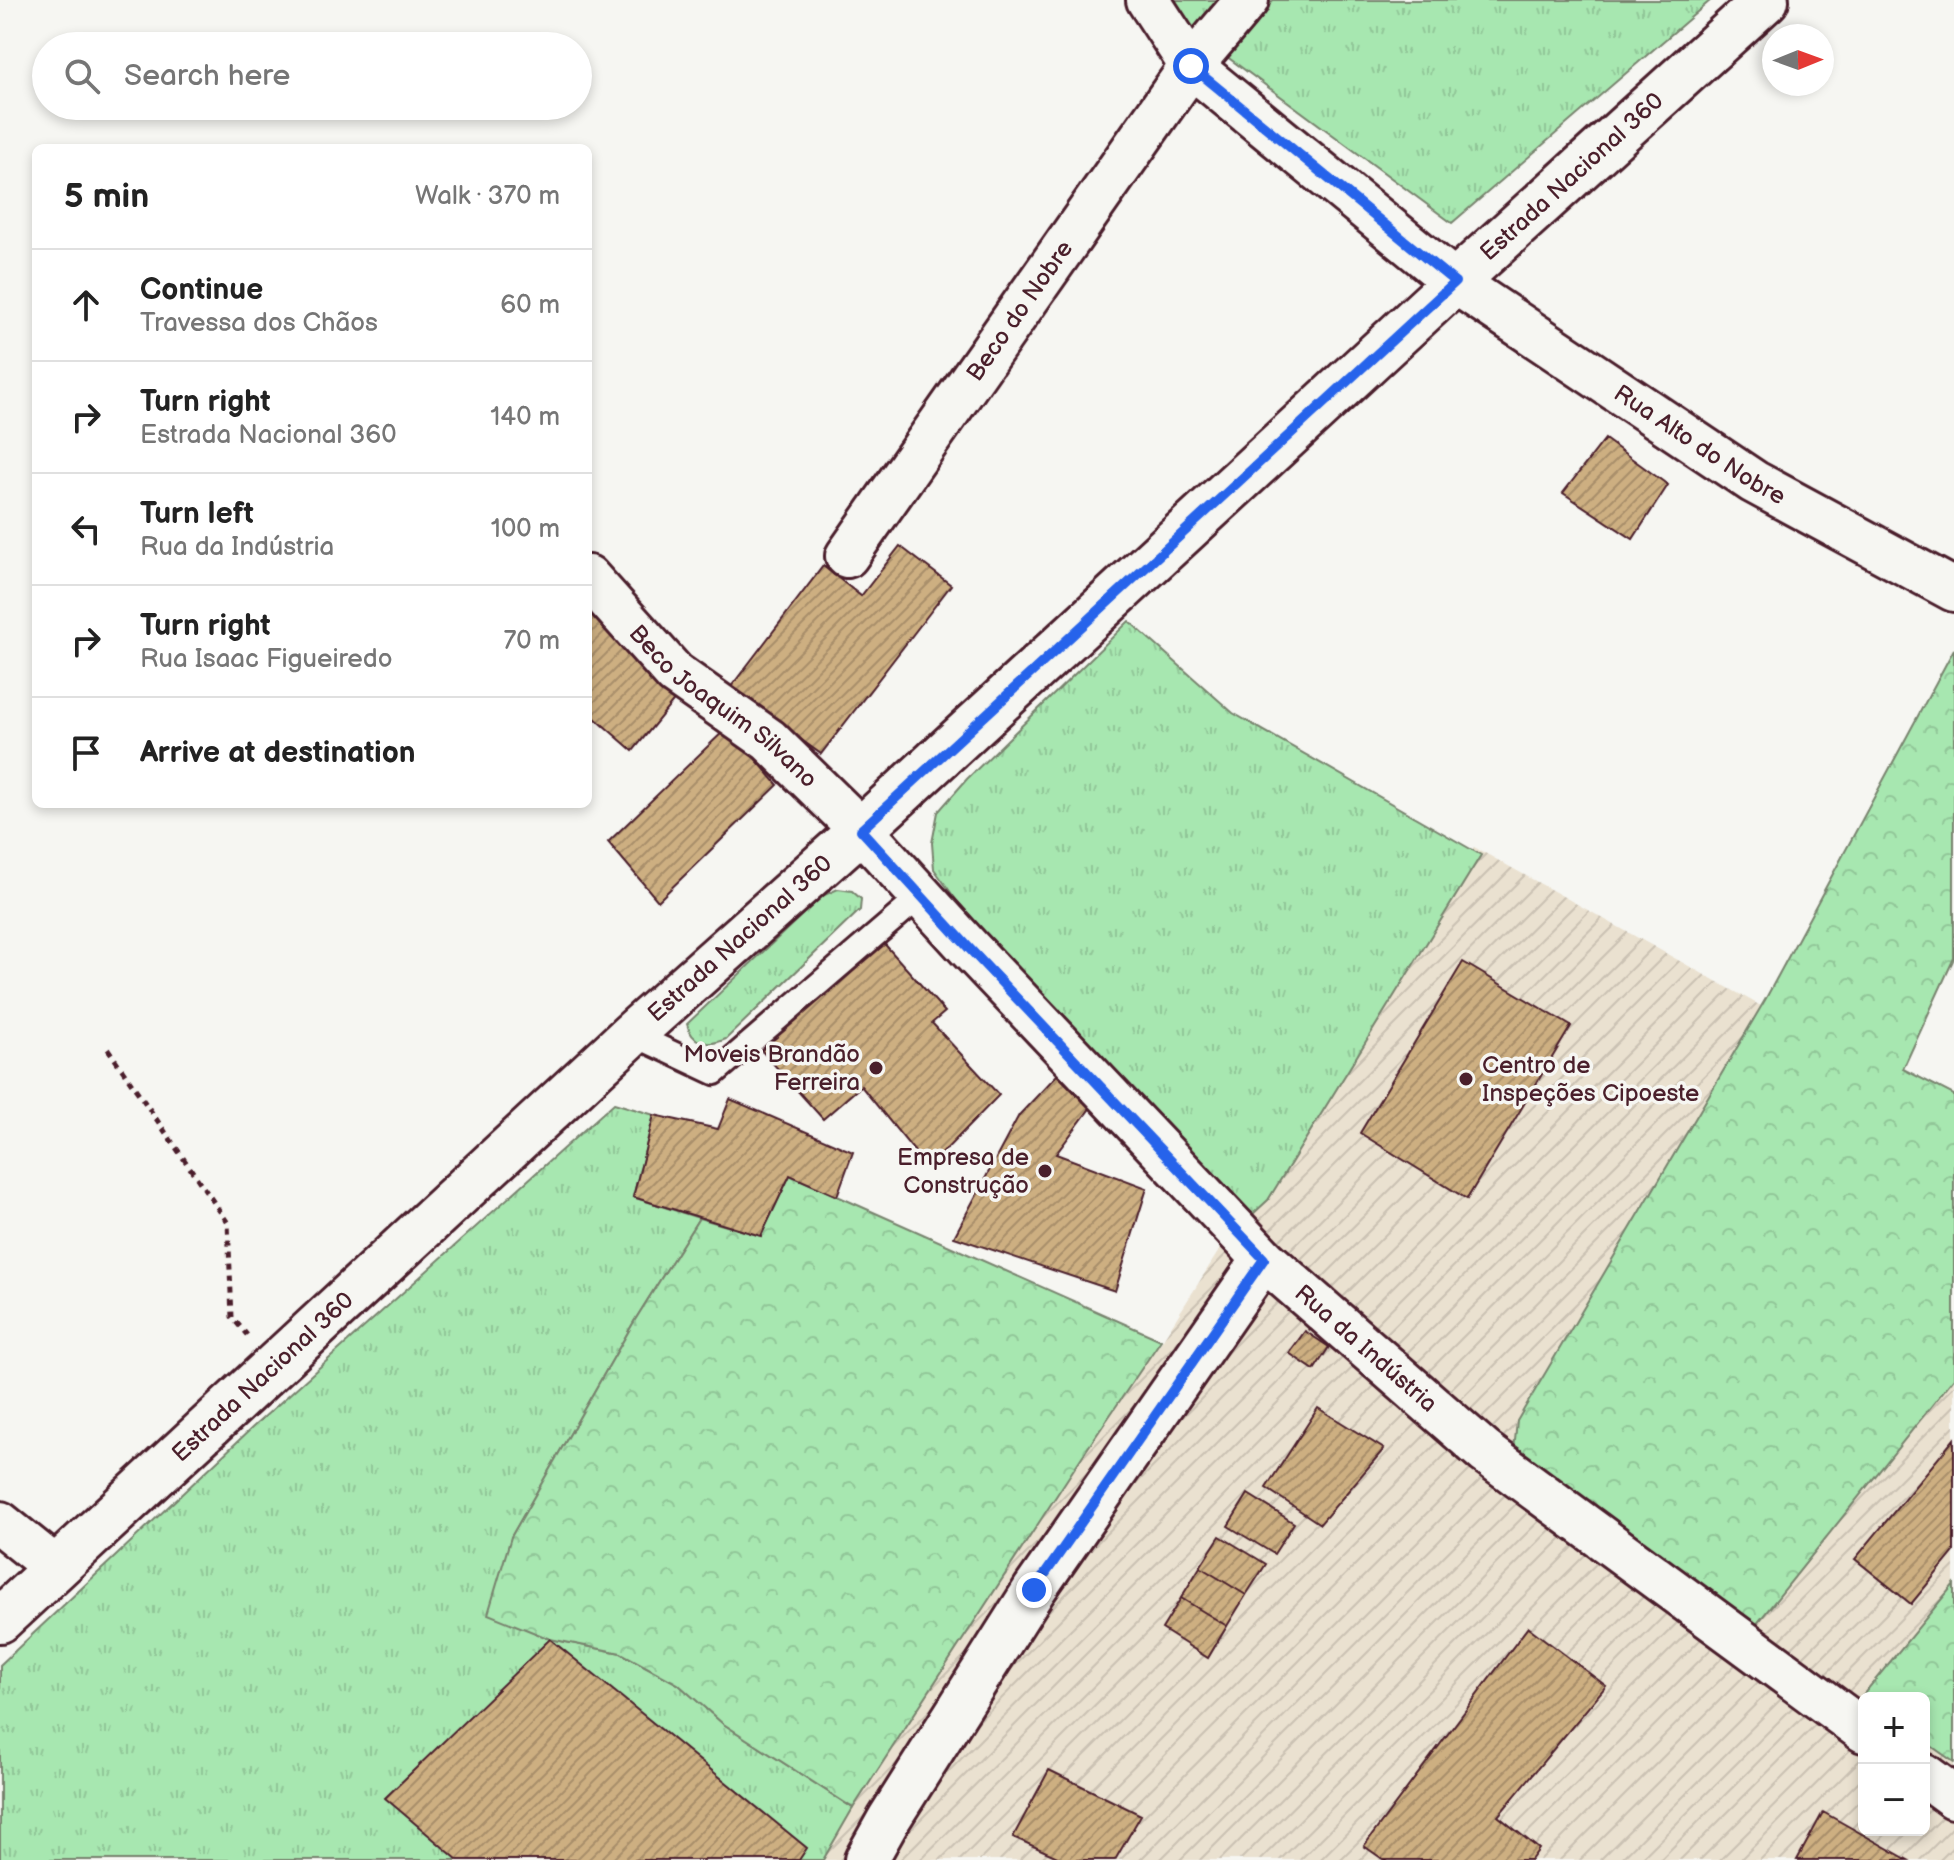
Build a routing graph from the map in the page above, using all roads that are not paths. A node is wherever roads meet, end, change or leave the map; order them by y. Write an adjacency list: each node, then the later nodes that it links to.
1 (1148, 0): 4 (street, Rua Alto do Nobre)
2 (1247, 0): 4 (street, Beco do Nobre)
3 (1766, 0): 5 (main road, Estrada Nacional 360)
4 (1191, 66): 5 (street, Rua Alto do Nobre); 6 (street, Beco do Nobre)
5 (1455, 282): 8 (street, Rua Alto do Nobre); 9 (main road, Estrada Nacional 360)
6 (847, 556)
7 (592, 581): 9 (street, Beco Joaquim Silvano)
8 (1954, 590)
9 (861, 830): 10 (street, Rua da Indústria); 11 (main road, Estrada Nacional 360)
10 (921, 896): 11 (lane); 12 (street, Rua da Indústria)
11 (632, 1034): 14 (main road, Estrada Nacional 360)
12 (1264, 1259): 16 (street, Rua da Indústria); 19 (street)
13 (0, 1523): 14 (street)
14 (56, 1568): 15 (main road, Estrada Nacional 360)
15 (7, 1600)
16 (1858, 1727)
17 (1930, 1779): 18 (street)
18 (1954, 1797)
19 (866, 1860)

